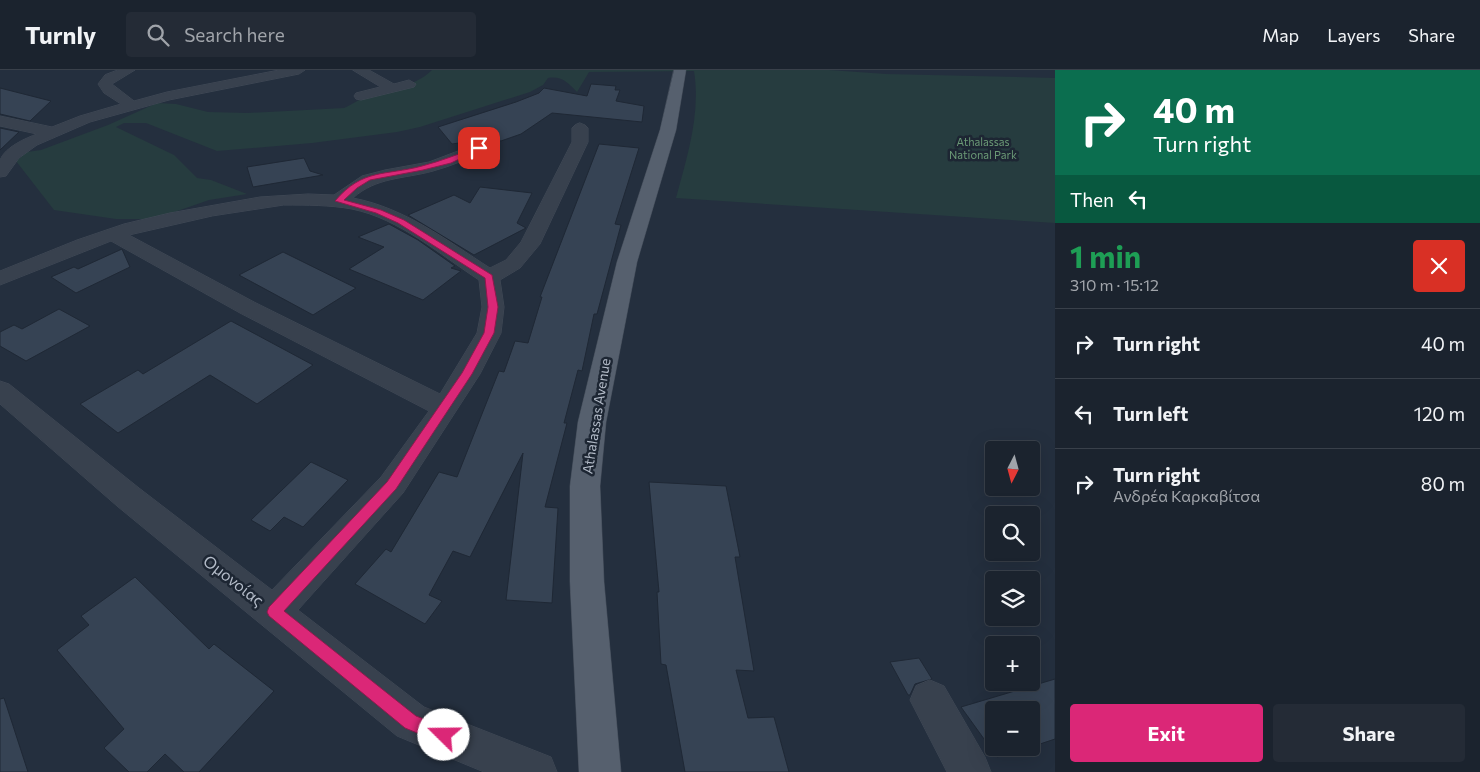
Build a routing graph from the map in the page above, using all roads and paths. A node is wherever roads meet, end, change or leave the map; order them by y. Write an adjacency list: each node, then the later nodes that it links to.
1 (129, 70): 8 (street)
2 (299, 70): 8 (street)
3 (360, 70): 6 (street)
4 (680, 70): 23 (main road, Athalassas Avenue)
5 (409, 84): 6 (street)
6 (392, 88): 7 (street)
7 (360, 96)
8 (130, 104): 11 (street)
9 (0, 121): 11 (street)
10 (580, 128): 16 (street)
11 (52, 132): 13 (street)
12 (479, 148): 14 (street)
13 (0, 172)
14 (338, 201): 15 (street); 16 (street)
15 (113, 234): 17 (street); 19 (street)
16 (489, 277): 19 (street)
17 (0, 279)
18 (0, 390): 20 (street, Ομονοίας)
19 (445, 408): 20 (street)
20 (274, 612): 22 (street, Ομονοίας)
21 (930, 700): 24 (street)
22 (536, 772)
23 (600, 772)
24 (970, 772)

